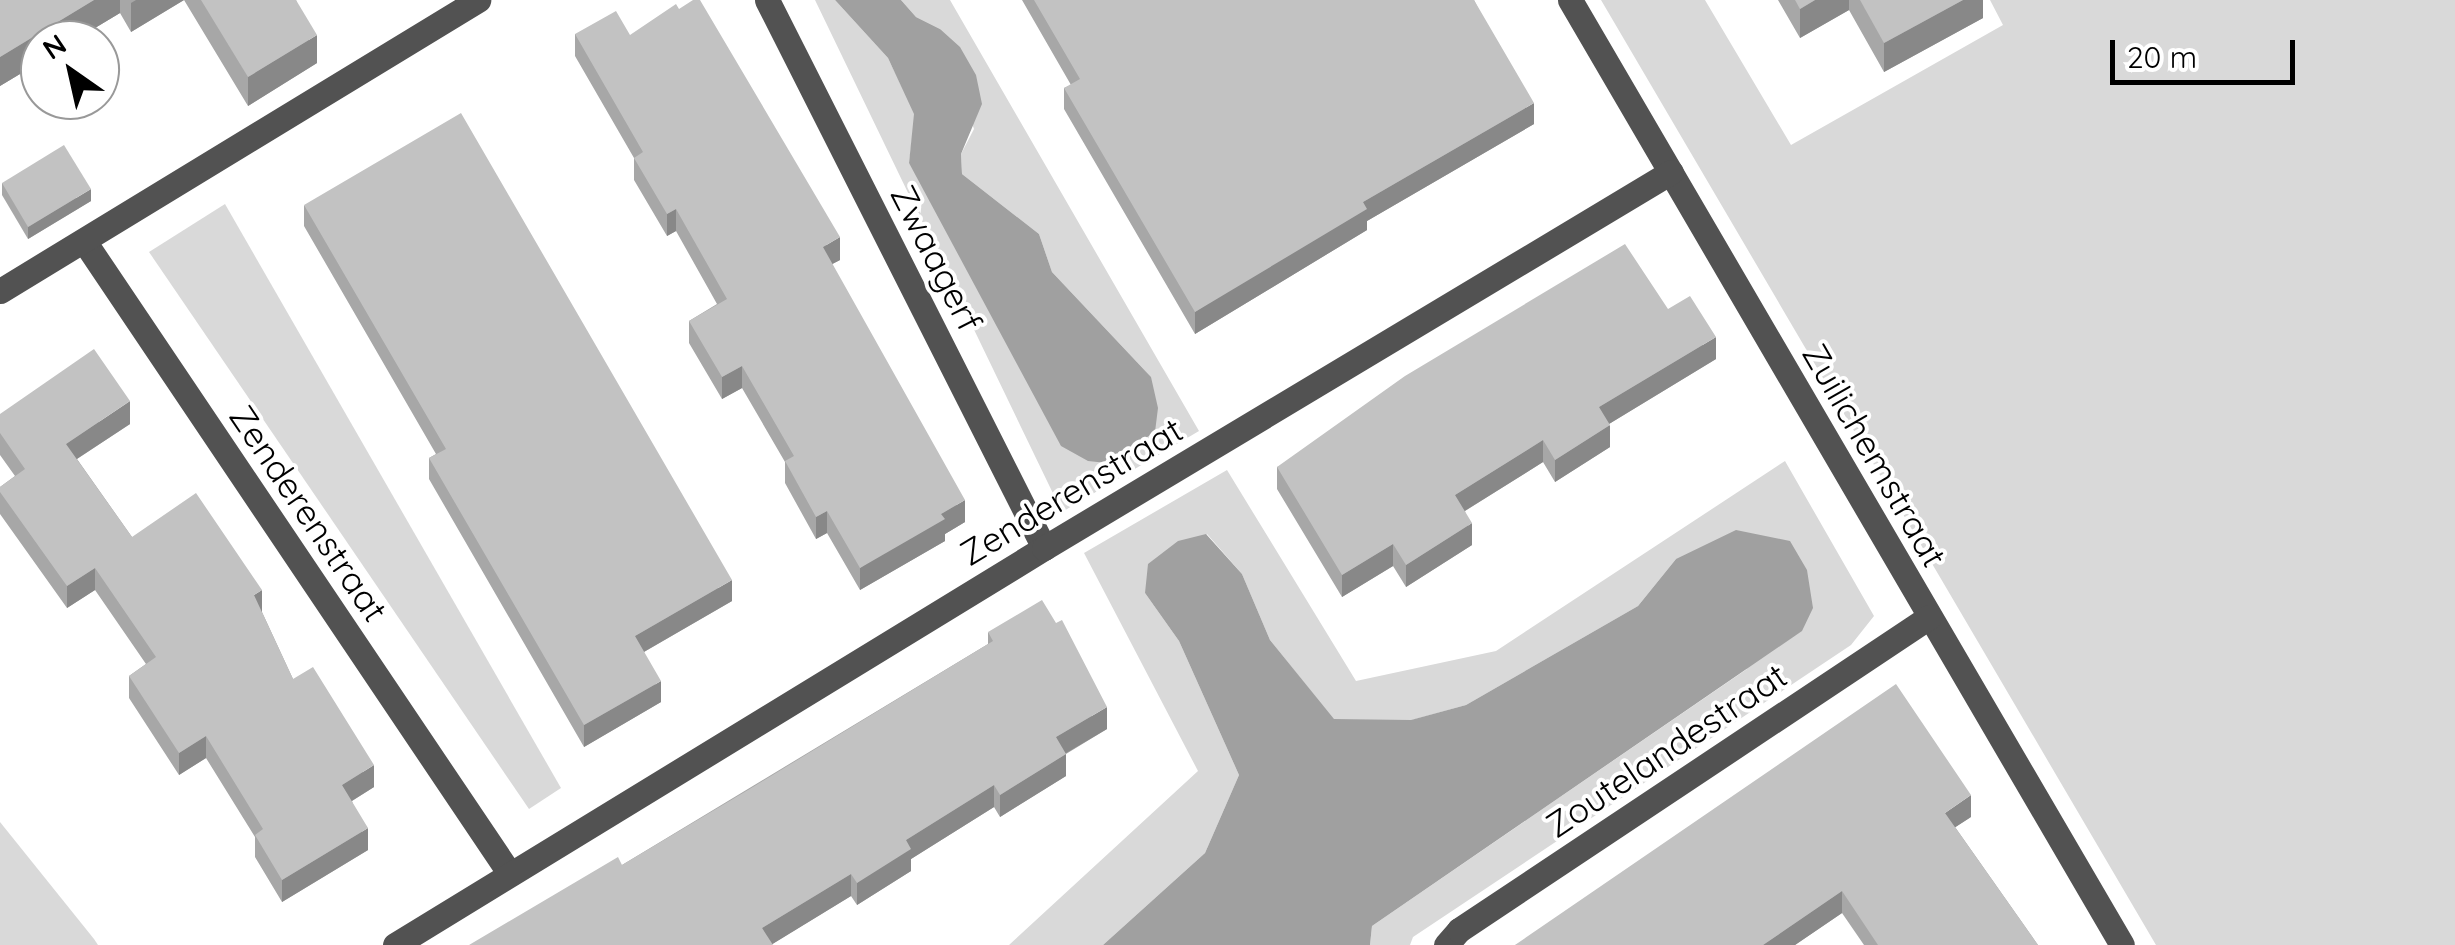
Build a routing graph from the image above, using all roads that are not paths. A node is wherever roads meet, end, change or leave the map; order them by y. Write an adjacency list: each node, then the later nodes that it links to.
1 (478, 0): 5 (street)
2 (767, 0): 7 (street, Zwaagerf)
3 (1570, 0): 4 (street, Zuilichemstraat)
4 (1671, 172): 7 (street, Zenderenstraat); 8 (street, Zuilichemstraat)
5 (84, 241): 6 (street); 9 (street, Zenderenstraat)
6 (0, 291)
7 (1044, 548): 9 (street, Zenderenstraat)
8 (1928, 617): 11 (street, Zoutelandestraat); 12 (street, Zuilichemstraat)
9 (510, 874): 10 (street, Zenderenstraat)
10 (395, 945)
11 (1446, 945)
12 (2122, 945)

